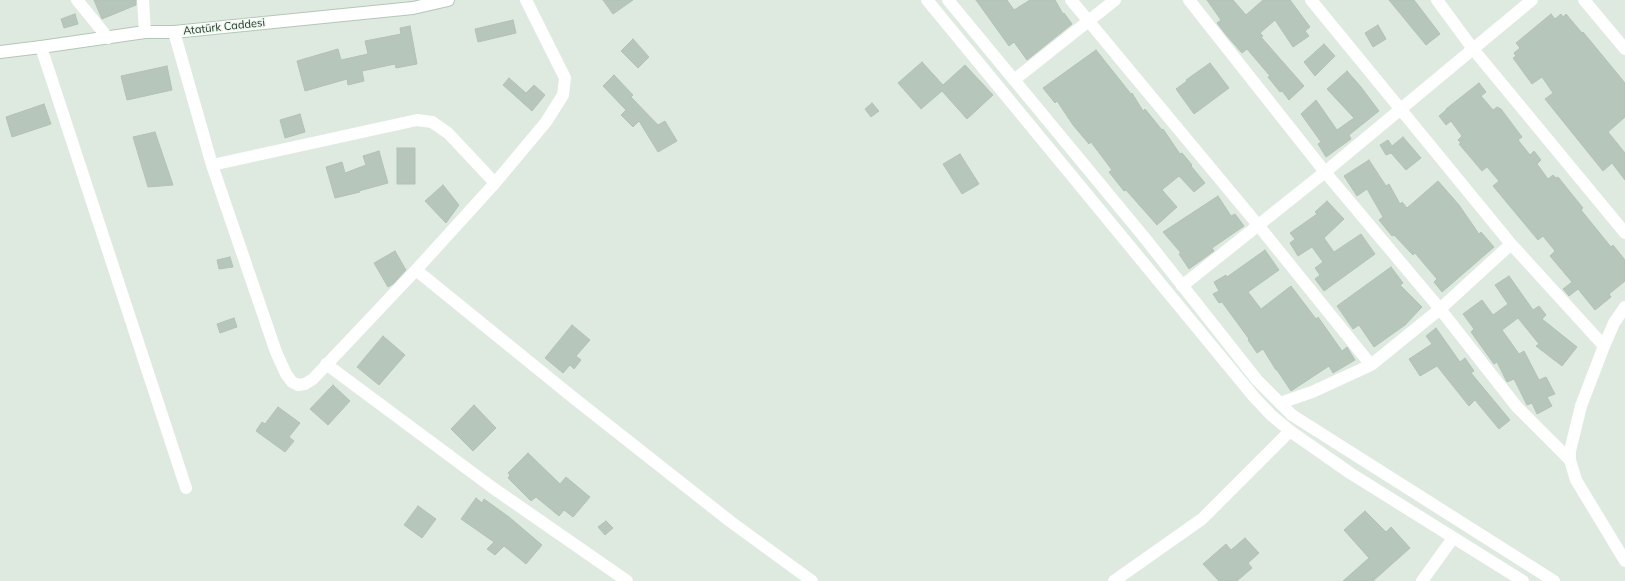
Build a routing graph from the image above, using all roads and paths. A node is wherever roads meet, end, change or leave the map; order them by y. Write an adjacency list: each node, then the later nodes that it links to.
1 (77, 0): 17 (street)
2 (143, 0): 15 (street)
3 (448, 0): 16 (street, Atatürk Caddesi)
4 (526, 0): 26 (street)
5 (927, 0): 38 (street)
6 (948, 0): 22 (street)
7 (1071, 0): 14 (street)
8 (1115, 0): 14 (street)
9 (1190, 0): 25 (street)
10 (1311, 0): 23 (street)
11 (1437, 0): 19 (street)
12 (1532, 0): 19 (street)
13 (1584, 0): 20 (street)
14 (1088, 22): 22 (street); 27 (street)
15 (145, 32): 16 (street, Atatürk Caddesi); 17 (street, Atatürk Caddesi)
16 (174, 32): 24 (street)
17 (108, 38): 18 (street, Atatürk Caddesi)
18 (41, 47): 21 (street, Atatürk Caddesi); 40 (street)
19 (1473, 49): 23 (street); 28 (street)
20 (1625, 49)
21 (0, 52)
22 (1014, 80): 31 (street)
23 (1402, 109): 25 (street); 29 (street)
24 (212, 165): 26 (street); 35 (street)
25 (1325, 172): 27 (street); 33 (street)
26 (495, 183): 30 (street)
27 (1258, 225): 31 (street); 36 (street)
28 (1625, 233)
29 (1511, 244): 33 (street); 34 (street)
30 (416, 270): 35 (street); 44 (street)
31 (1182, 286): 37 (street)
32 (1625, 307): 34 (street)
33 (1440, 309): 36 (street); 39 (street)
34 (1604, 346): 39 (street)
35 (326, 364): 43 (street)
36 (1372, 364): 37 (street)
37 (1280, 403): 48 (street)
38 (1290, 431): 41 (street); 45 (street)
39 (1570, 460): 42 (street)
40 (186, 488)
41 (1453, 538): 46 (street); 47 (street)
42 (1625, 562)
43 (627, 581)
44 (812, 581)
45 (1114, 581)
46 (1422, 581)
47 (1523, 581)
48 (1554, 581)

